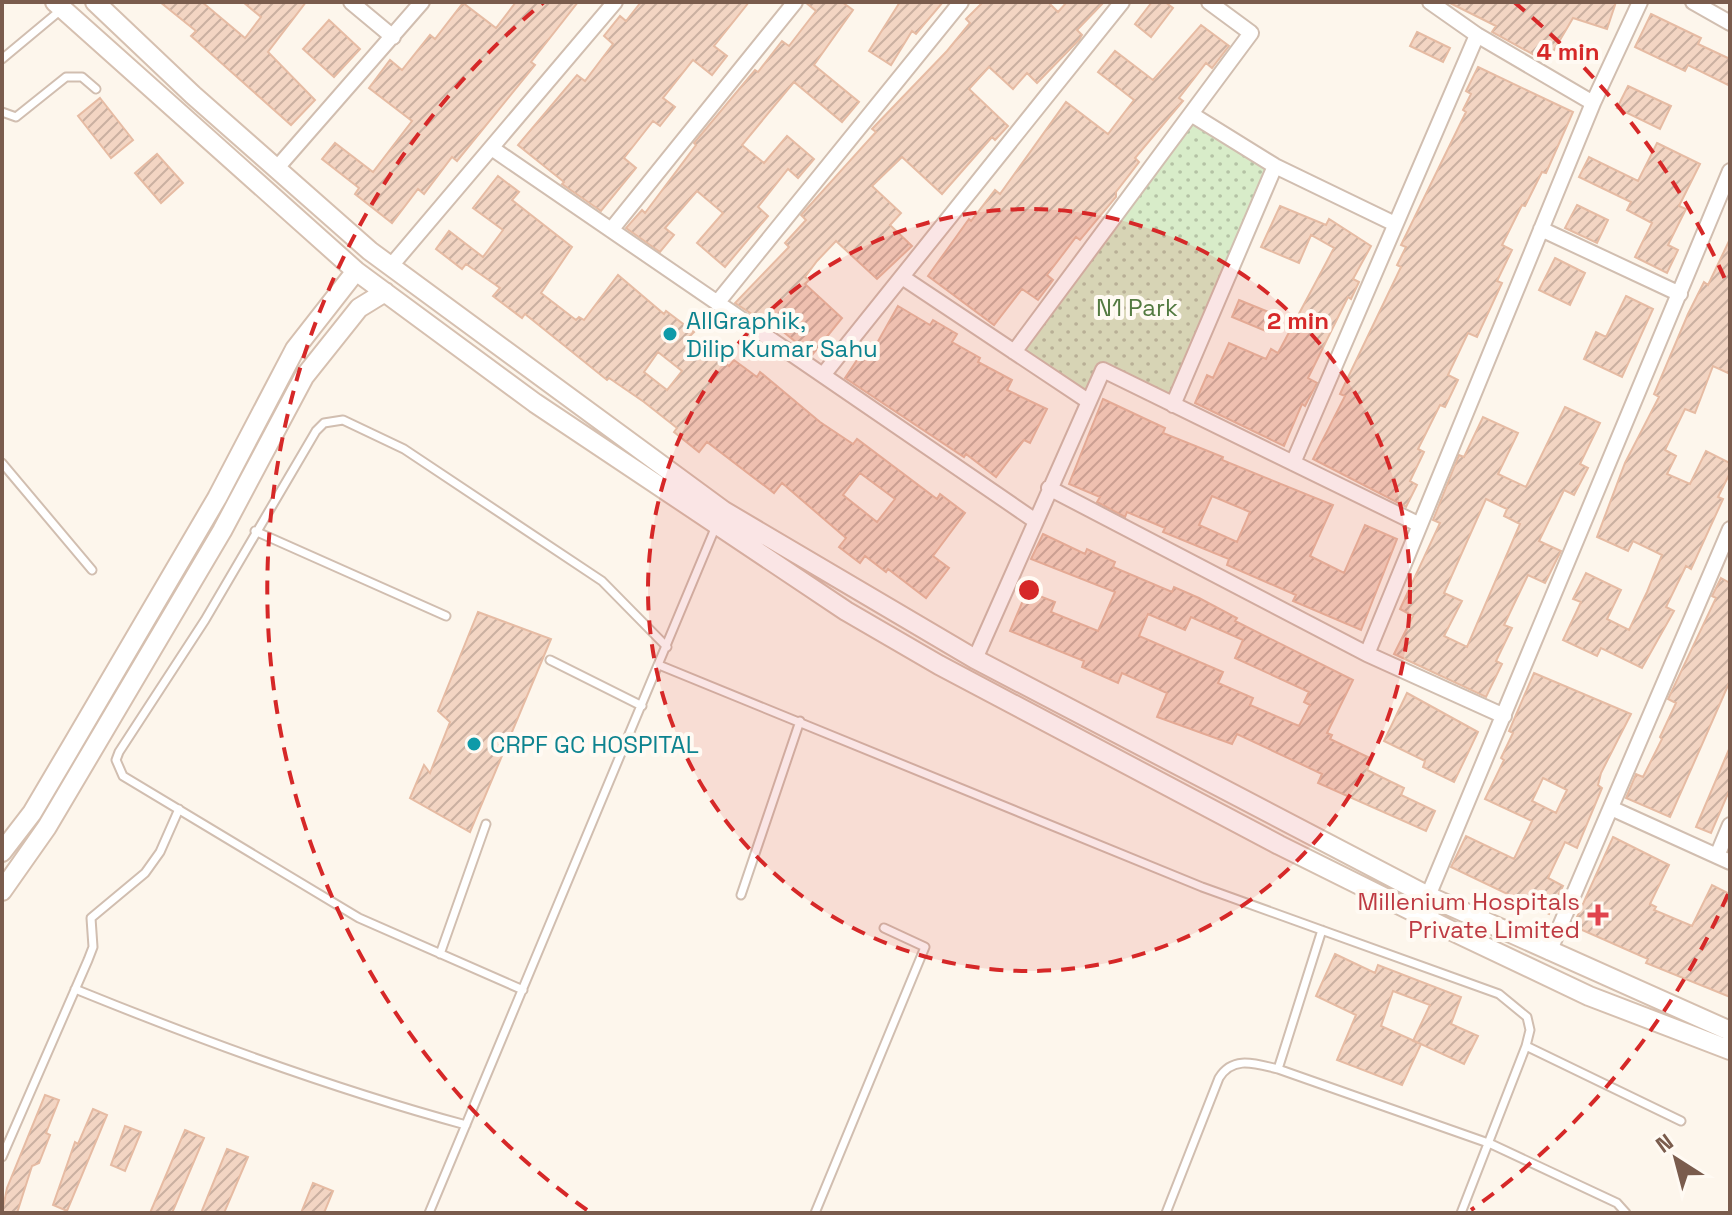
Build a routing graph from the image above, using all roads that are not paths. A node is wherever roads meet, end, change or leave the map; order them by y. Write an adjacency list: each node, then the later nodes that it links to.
1 (95, 2): 21 (street)
2 (351, 2): 15 (street)
3 (422, 2): 15 (street)
4 (615, 2): 22 (street)
5 (795, 2): 29 (street)
6 (961, 2): 35 (street)
7 (1122, 2): 32 (street)
8 (1209, 2): 20 (street)
9 (1430, 2): 14 (street)
10 (1640, 2): 18 (street)
11 (1693, 2): 13 (street)
12 (59, 5): 16 (lane); 23 (street)
13 (1730, 23)
14 (1477, 35): 18 (street); 27 (street)
15 (393, 37): 25 (street)
16 (2, 59)
17 (96, 89): 19 (lane)
18 (1593, 103): 28 (street)
19 (2, 112)
20 (1191, 114): 24 (street); 38 (street)
21 (247, 143): 23 (street); 25 (street)
22 (493, 149): 29 (street); 30 (street)
23 (231, 162): 31 (street)
24 (1275, 166): 27 (street); 41 (street)
25 (276, 169): 30 (street)
26 (1730, 171): 34 (street)
27 (1395, 224): 42 (street)
28 (1541, 229): 34 (street); 46 (street)
29 (611, 230): 35 (street)
30 (390, 267): 36 (street)
31 (356, 271): 33 (street); 65 (street)
32 (902, 277): 38 (street); 39 (street)
33 (385, 292): 37 (street); 68 (street)
34 (1680, 294): 58 (street)
35 (717, 303): 39 (street)
36 (473, 328): 37 (street); 54 (street)
37 (459, 347): 47 (street)
38 (1014, 352): 40 (street)
39 (823, 375): 45 (street)
40 (1088, 401): 41 (street); 44 (street)
41 (1173, 405): 42 (street)
42 (1293, 463): 46 (street)
43 (3, 465): 50 (lane)
44 (1049, 488): 45 (street); 53 (street)
45 (1034, 520): 54 (street)
46 (1420, 525): 53 (street)
47 (716, 526): 52 (lane); 67 (street)
48 (1730, 529): 60 (street)
49 (255, 531): 51 (lane); 52 (lane); 61 (lane)
50 (92, 570)
51 (446, 616)
52 (667, 647): 56 (lane)
53 (1367, 654): 58 (street)
54 (975, 659): 64 (street)
55 (550, 660): 57 (lane)
56 (659, 665): 57 (lane); 59 (lane)
57 (642, 706): 76 (lane)
58 (1504, 716): 70 (street)
59 (800, 721): 69 (lane); 72 (lane)
60 (1611, 808): 66 (street); 73 (street)
61 (179, 809): 74 (lane); 75 (lane)
62 (486, 824): 74 (lane)
63 (1730, 825): 66 (street)
64 (1339, 850): 67 (street); 70 (street)
65 (2, 852)
66 (1723, 859)
67 (1328, 869): 79 (street)
68 (2, 891)
69 (741, 895)
70 (1428, 896): 73 (street)
71 (884, 928): 86 (lane)
72 (1322, 930): 78 (lane); 80 (lane)
73 (1549, 952): 77 (street)
74 (440, 954): 76 (lane)
75 (75, 989): 82 (lane); 84 (lane)
76 (523, 990): 82 (lane)
77 (1730, 1031)
78 (1526, 1046): 81 (lane); 83 (lane)
79 (1730, 1050)
80 (1278, 1069): 83 (lane); 87 (lane)
81 (1681, 1121)
82 (466, 1125): 85 (lane)
83 (1491, 1144): 88 (lane); 89 (lane)
84 (2, 1157)
85 (429, 1213)
86 (815, 1213)
87 (1166, 1213)
88 (1461, 1213)
89 (1626, 1213)

